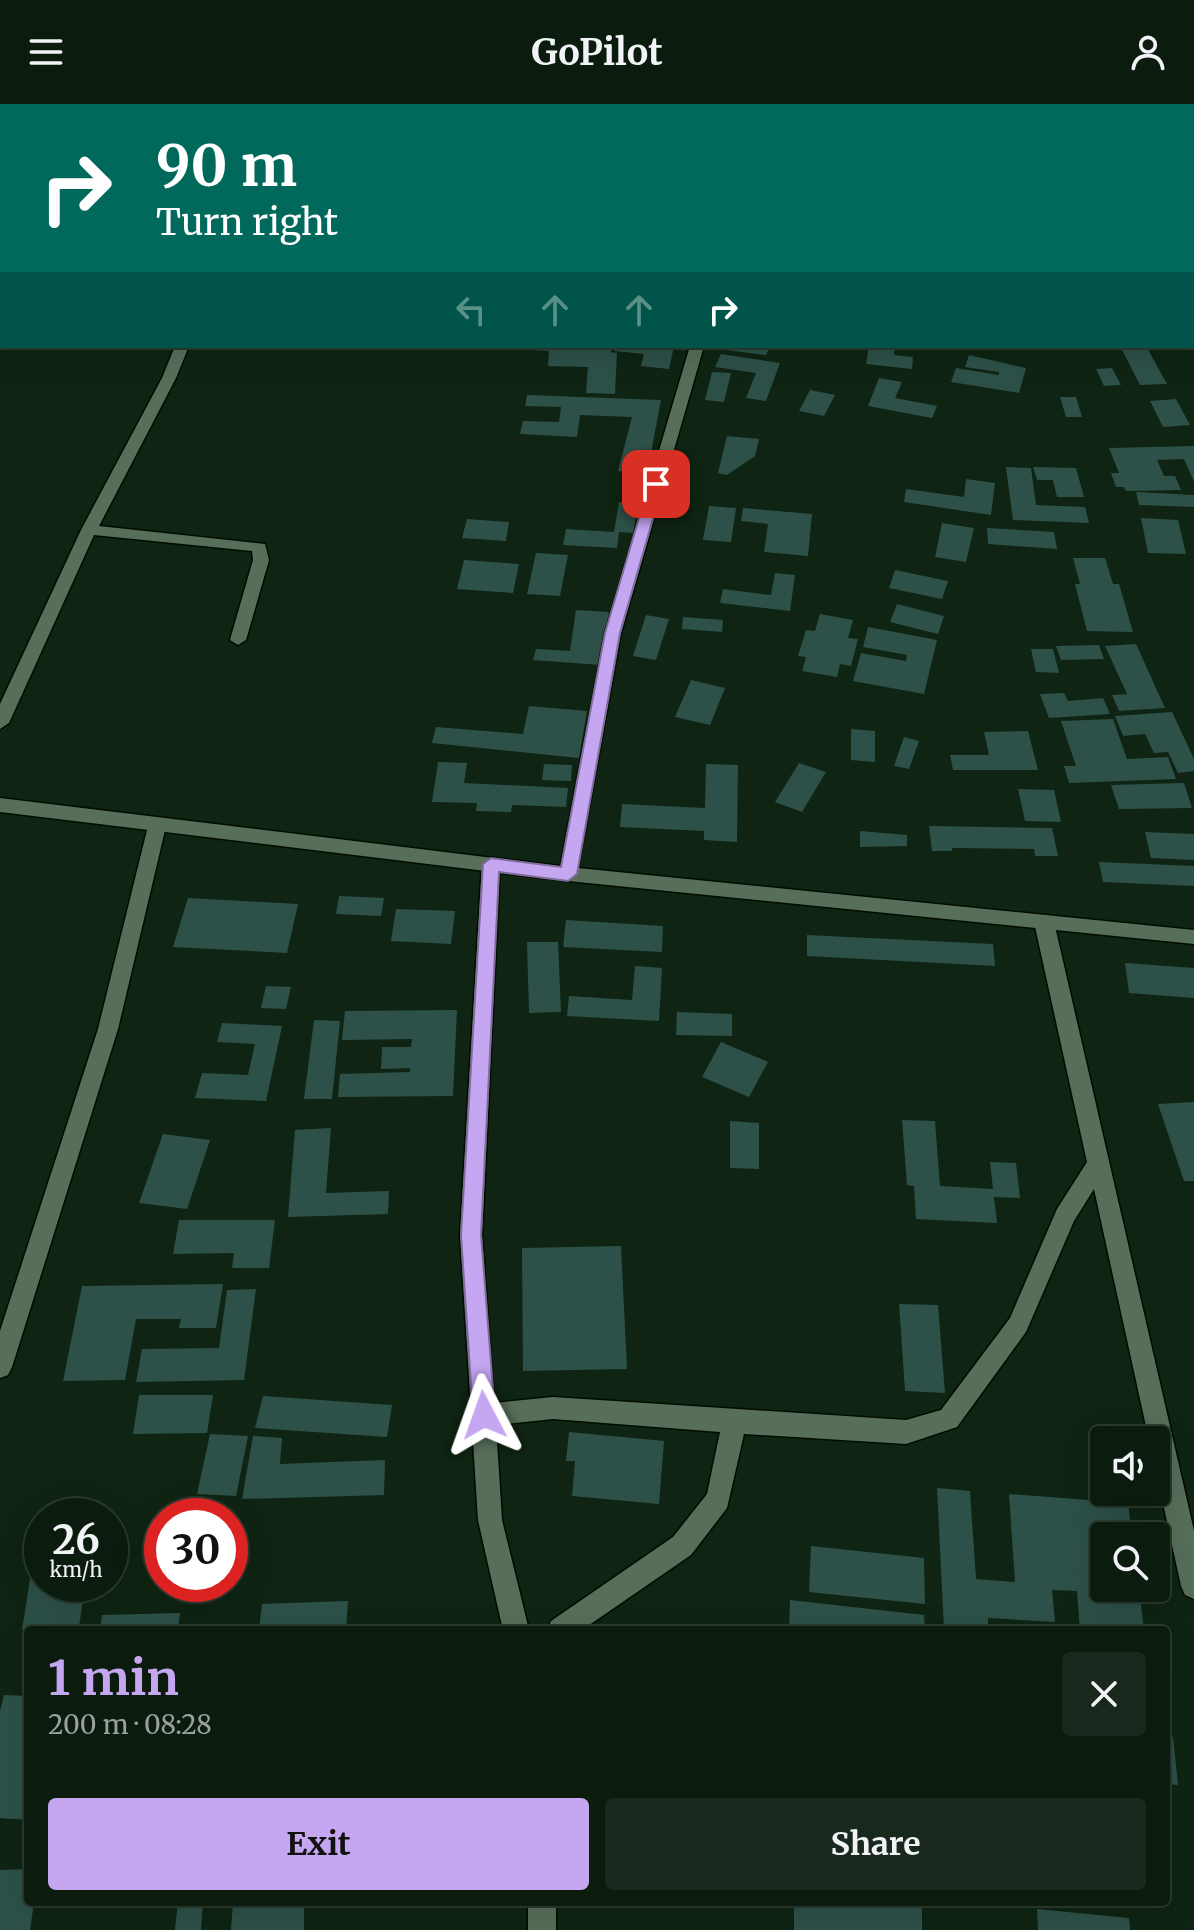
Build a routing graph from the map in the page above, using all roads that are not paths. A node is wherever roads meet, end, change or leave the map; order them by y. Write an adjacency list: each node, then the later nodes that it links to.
1 (181, 348): 3 (street)
2 (696, 348): 9 (street)
3 (89, 530): 4 (street); 5 (street)
4 (238, 640)
5 (0, 723)
6 (0, 805): 7 (street)
7 (157, 826): 8 (street); 13 (street)
8 (491, 864): 9 (street); 14 (street)
9 (568, 874): 10 (street)
10 (1044, 922): 11 (street); 12 (street)
11 (1194, 937)
12 (1099, 1162): 15 (street); 16 (street)
13 (0, 1367)
14 (484, 1415): 15 (street); 17 (street)
15 (734, 1423): 18 (street)
16 (1194, 1586)
17 (515, 1626)
18 (566, 1626)
19 (542, 1906): 20 (street)
20 (542, 1930)

